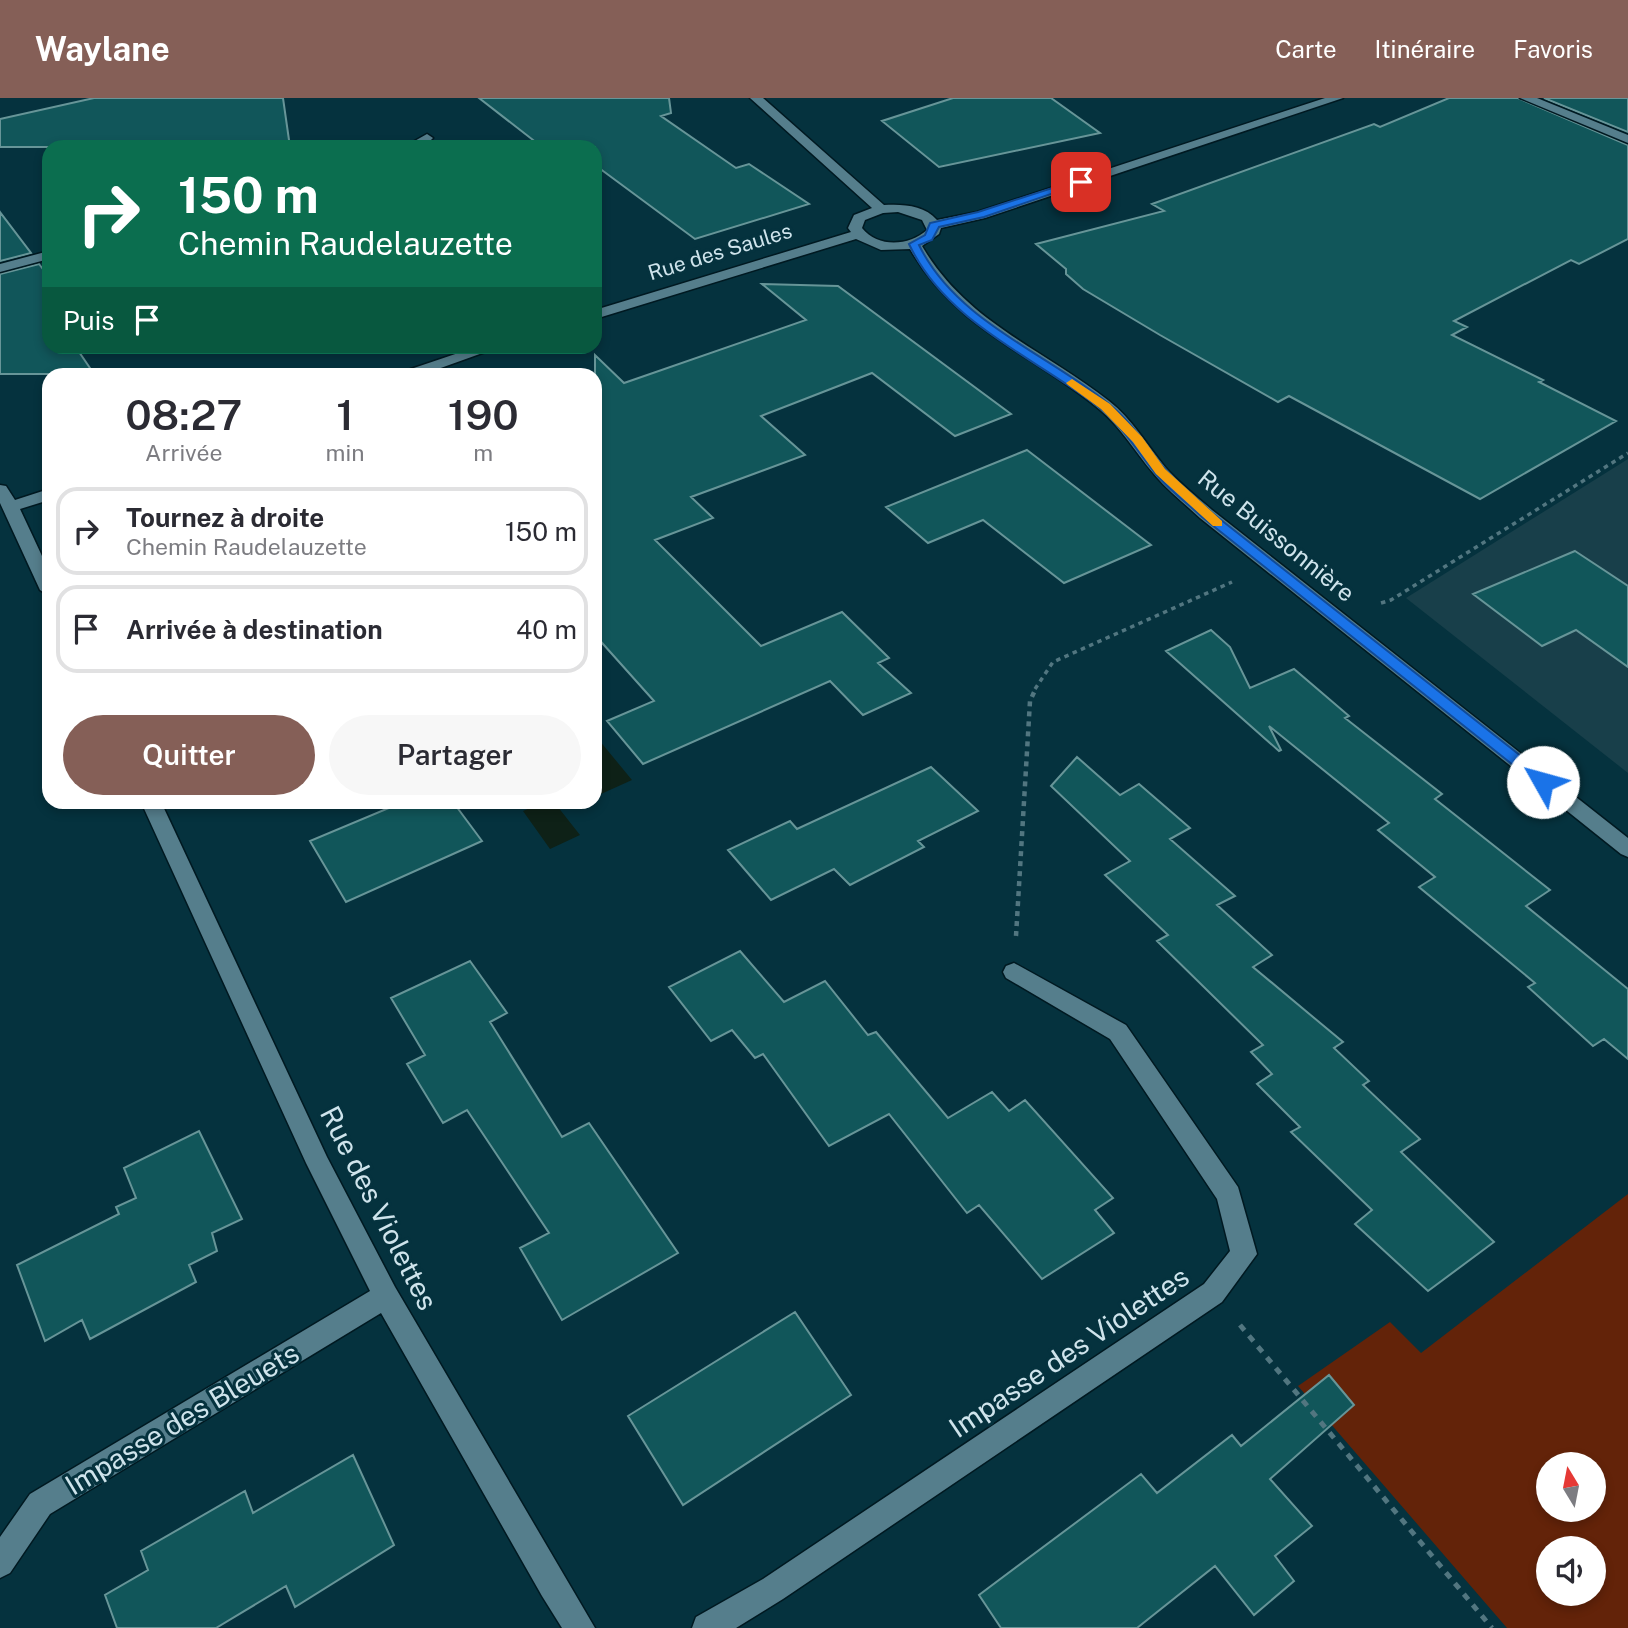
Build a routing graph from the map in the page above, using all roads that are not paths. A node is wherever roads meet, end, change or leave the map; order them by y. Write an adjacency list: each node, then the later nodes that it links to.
1 (756, 98): 7 (street)
2 (1337, 98): 8 (street)
3 (1527, 98): 5 (street)
4 (427, 138): 6 (street)
5 (1628, 139)
6 (423, 140)
7 (881, 209): 8 (street); 9 (street)
8 (934, 225): 10 (street)
9 (858, 234): 10 (street); 13 (street, Rue des Saules)
10 (914, 244): 21 (street, Rue Buissonnière)
11 (42, 257): 12 (street)
12 (0, 268)
13 (602, 313)
14 (471, 354): 15 (street)
15 (428, 368)
16 (0, 490): 18 (street)
17 (42, 496): 18 (street)
18 (11, 507): 19 (street)
19 (42, 575)
20 (153, 809): 23 (street, Rue des Violettes)
21 (1628, 849)
22 (1014, 972): 26 (street, Impasse des Violettes)
23 (386, 1296): 24 (street, Impasse des Bleuets); 25 (street, Rue des Violettes)
24 (0, 1563)
25 (580, 1628)
26 (707, 1628)

